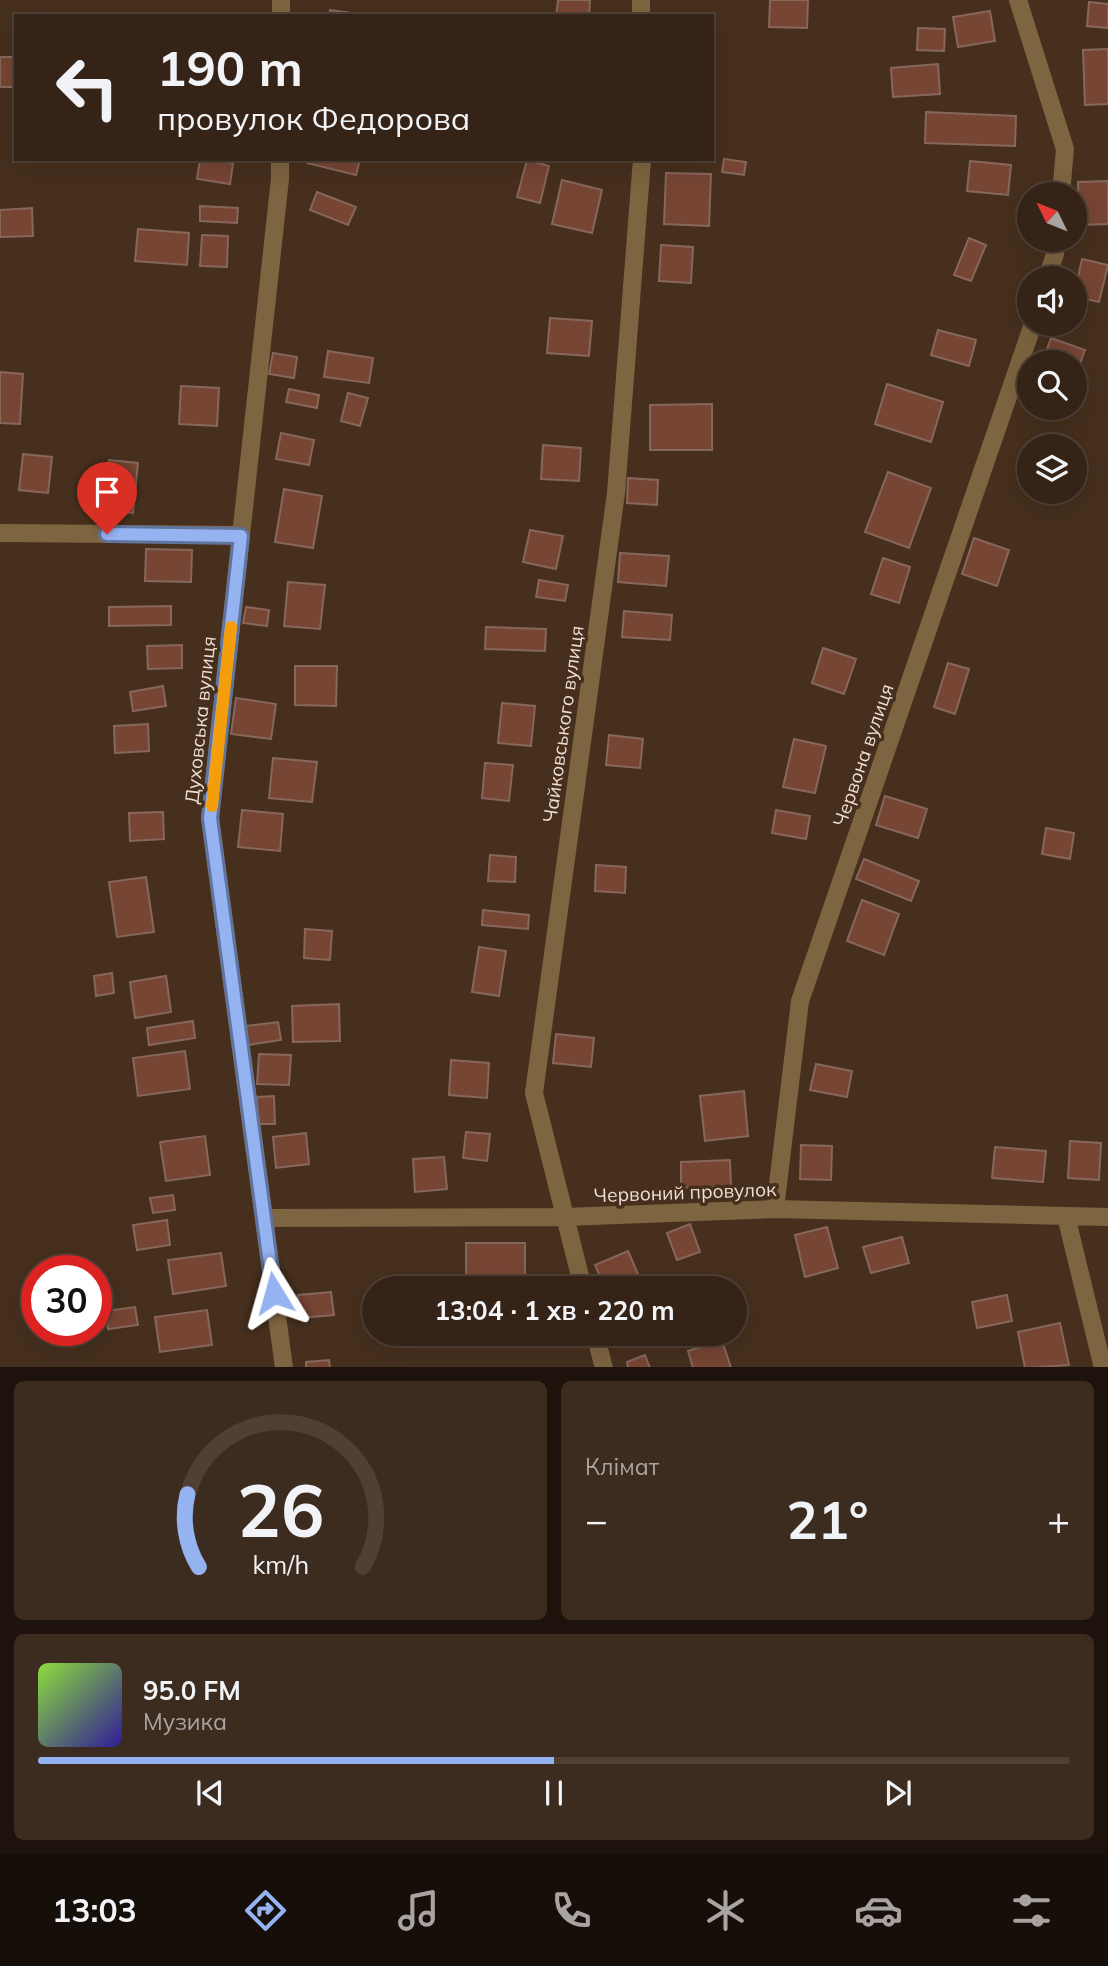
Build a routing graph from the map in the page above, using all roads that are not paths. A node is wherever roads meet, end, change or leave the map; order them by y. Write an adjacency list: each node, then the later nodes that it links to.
1 (1018, 0): 4 (street)
2 (281, 161): 7 (street, Духовська вулиця)
3 (642, 161): 10 (street, Чайковського вулиця)
4 (1061, 182)
5 (1029, 336): 8 (street, Червона вулиця)
6 (0, 533): 7 (street)
7 (241, 536): 12 (street, Духовська вулиця)
8 (775, 1209): 9 (street, Червоний провулок); 10 (street, Червоний провулок)
9 (1066, 1216): 11 (street, Червоний провулок); 17 (street)
10 (565, 1217): 12 (street, Червоний провулок); 13 (street, Чайковського вулиця)
11 (1108, 1217)
12 (264, 1218): 15 (street, Духовська вулиця)
13 (580, 1276)
14 (598, 1346): 16 (street)
15 (284, 1367)
16 (604, 1367)
17 (1103, 1367)

